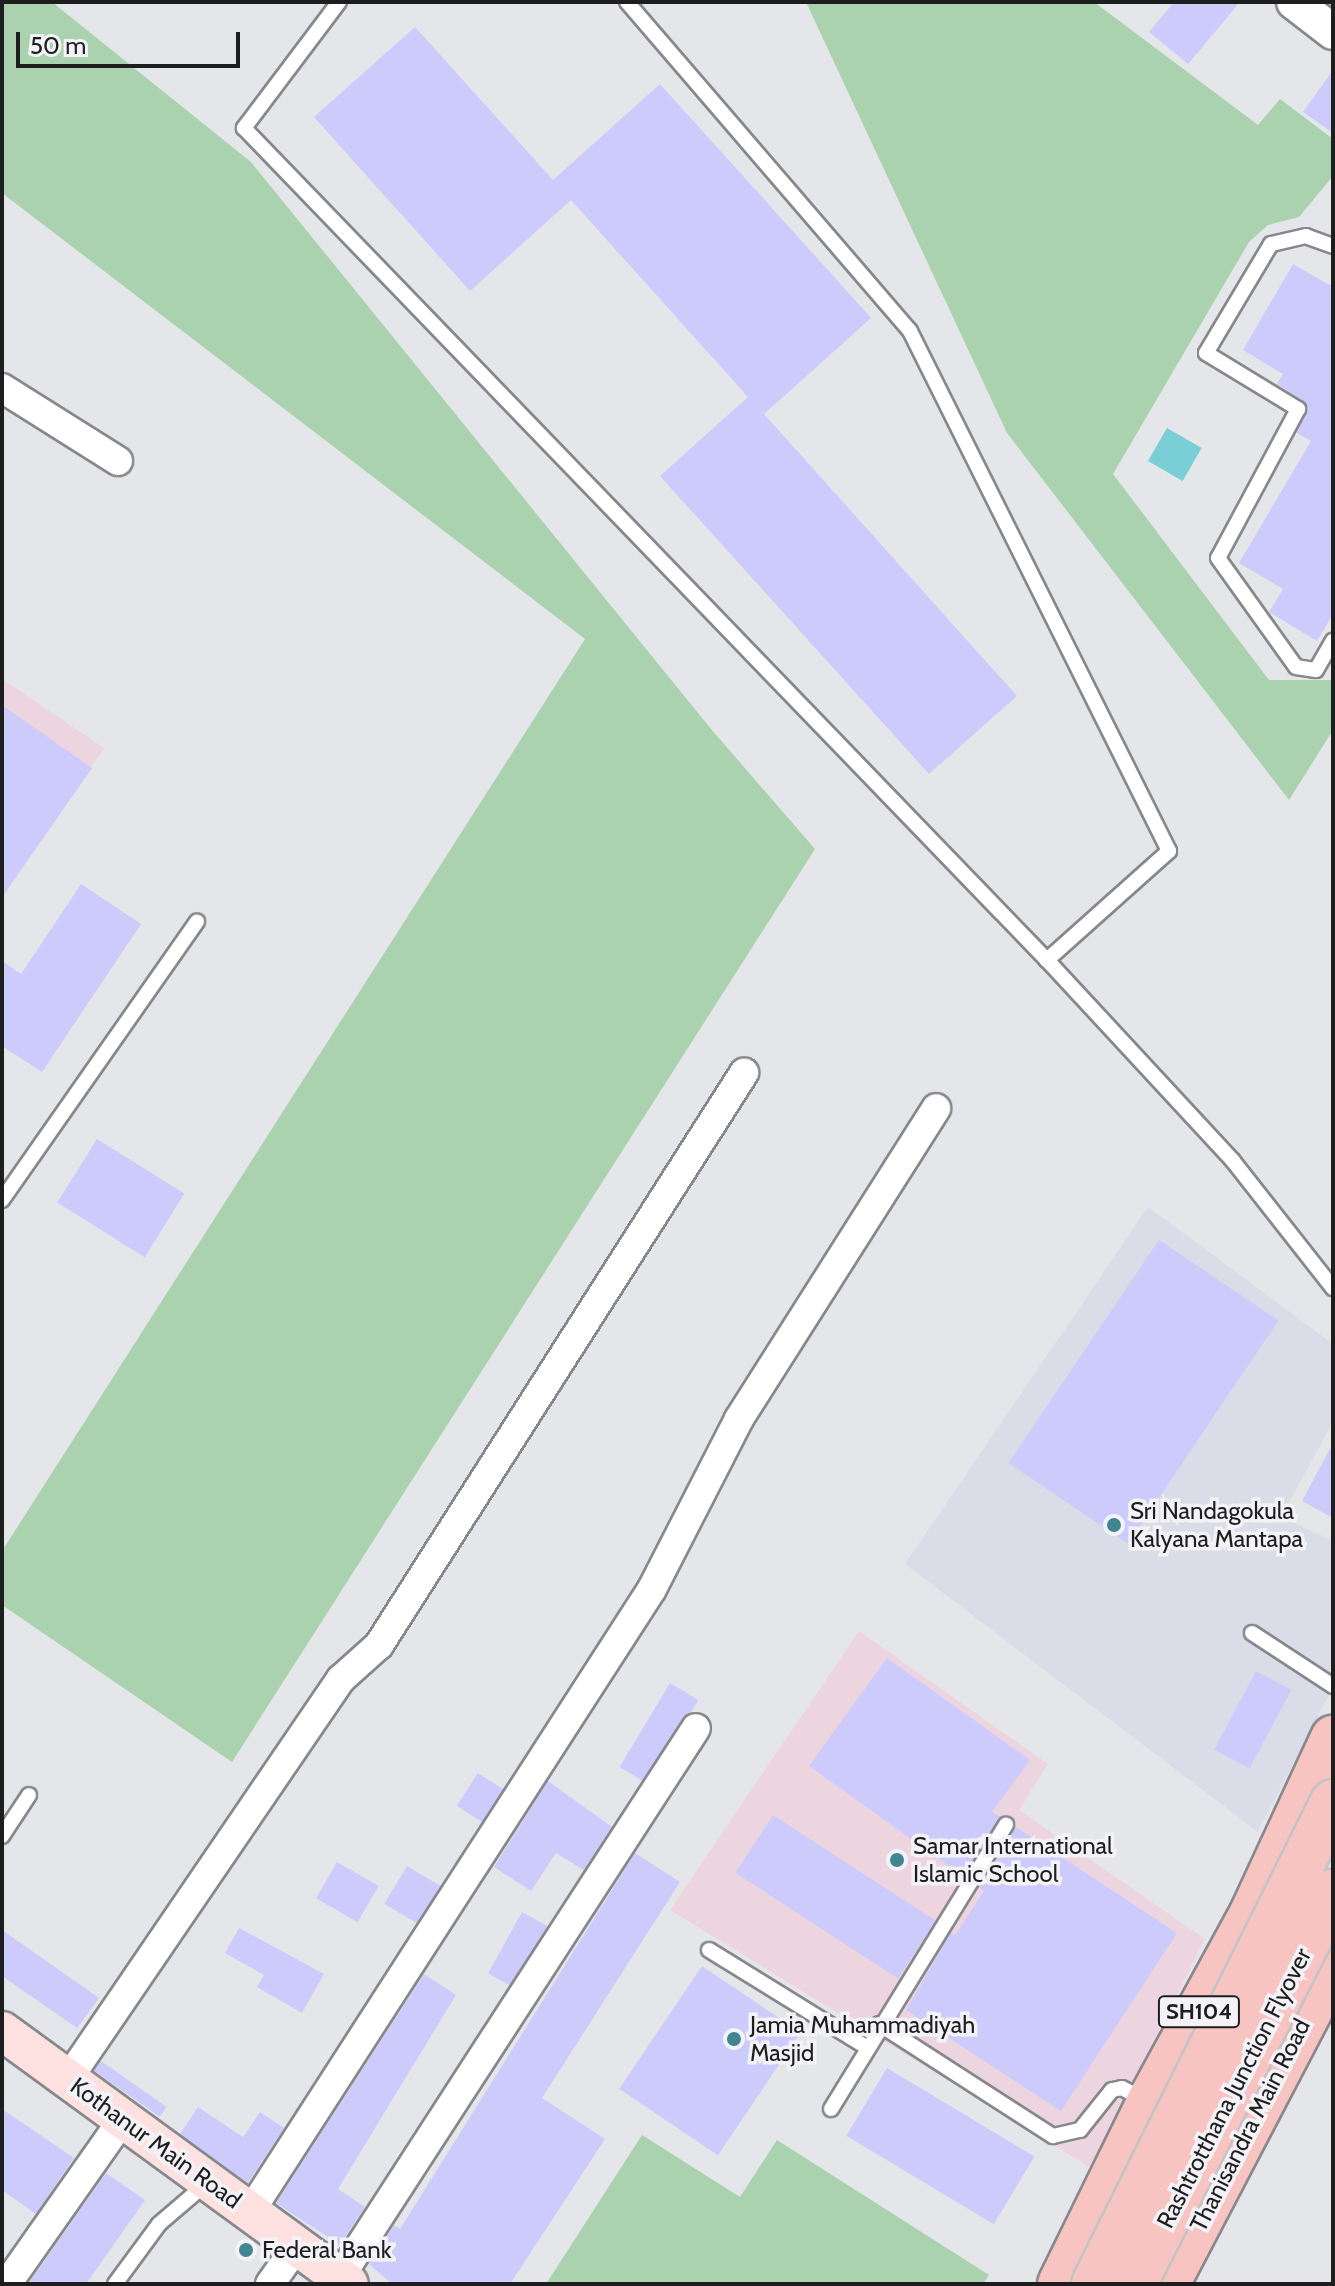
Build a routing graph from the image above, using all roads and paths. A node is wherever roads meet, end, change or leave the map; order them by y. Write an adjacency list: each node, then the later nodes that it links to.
1 (339, 2): 10 (lane)
2 (627, 2): 10 (lane)
3 (1294, 2): 4 (street)
4 (1333, 32)
5 (1333, 246): 8 (lane)
6 (2, 388): 7 (street)
7 (118, 461)
8 (1333, 641)
9 (197, 922): 13 (lane)
10 (1047, 960): 14 (lane)
11 (744, 1073): 31 (street)
12 (936, 1108): 36 (street)
13 (2, 1200)
14 (1333, 1288)
15 (1252, 1633): 16 (lane)
16 (1333, 1686)
17 (696, 1728): 38 (street)
18 (1333, 1738): 24 (main road, SH104)
19 (29, 1795): 22 (lane)
20 (1333, 1802): 43 (main road, Rashtrotthana Junction Flyover / SH104, bridge)
21 (1006, 1825): 28 (lane)
22 (2, 1836)
23 (1333, 1892): 44 (main road, Rashtrotthana Junction Flyover / SH104, bridge)
24 (1253, 1911): 26 (main road); 32 (main road, SH104)
25 (709, 1950): 30 (lane)
26 (1333, 1950)
27 (1333, 1966): 45 (main road, Thanisandra Main Road)
28 (879, 2024): 30 (lane); 32 (lane)
29 (2, 2031): 31 (main road, Kothanur Main Road)
30 (866, 2047): 33 (lane)
31 (68, 2079): 34 (main road, Kothanur Main Road)
32 (1149, 2102): 42 (main road, SH104)
33 (831, 2109)
34 (123, 2119): 35 (main road, Kothanur Main Road); 39 (street)
35 (208, 2181): 36 (main road, Kothanur Main Road); 40 (lane)
36 (250, 2212): 37 (main road, Kothanur Main Road)
37 (297, 2246): 38 (main road, Kothanur Main Road); 41 (street)
38 (344, 2281)
39 (7, 2284)
40 (115, 2284)
41 (270, 2284)
42 (1060, 2284)
43 (1094, 2284)
44 (1134, 2284)
45 (1167, 2284)

